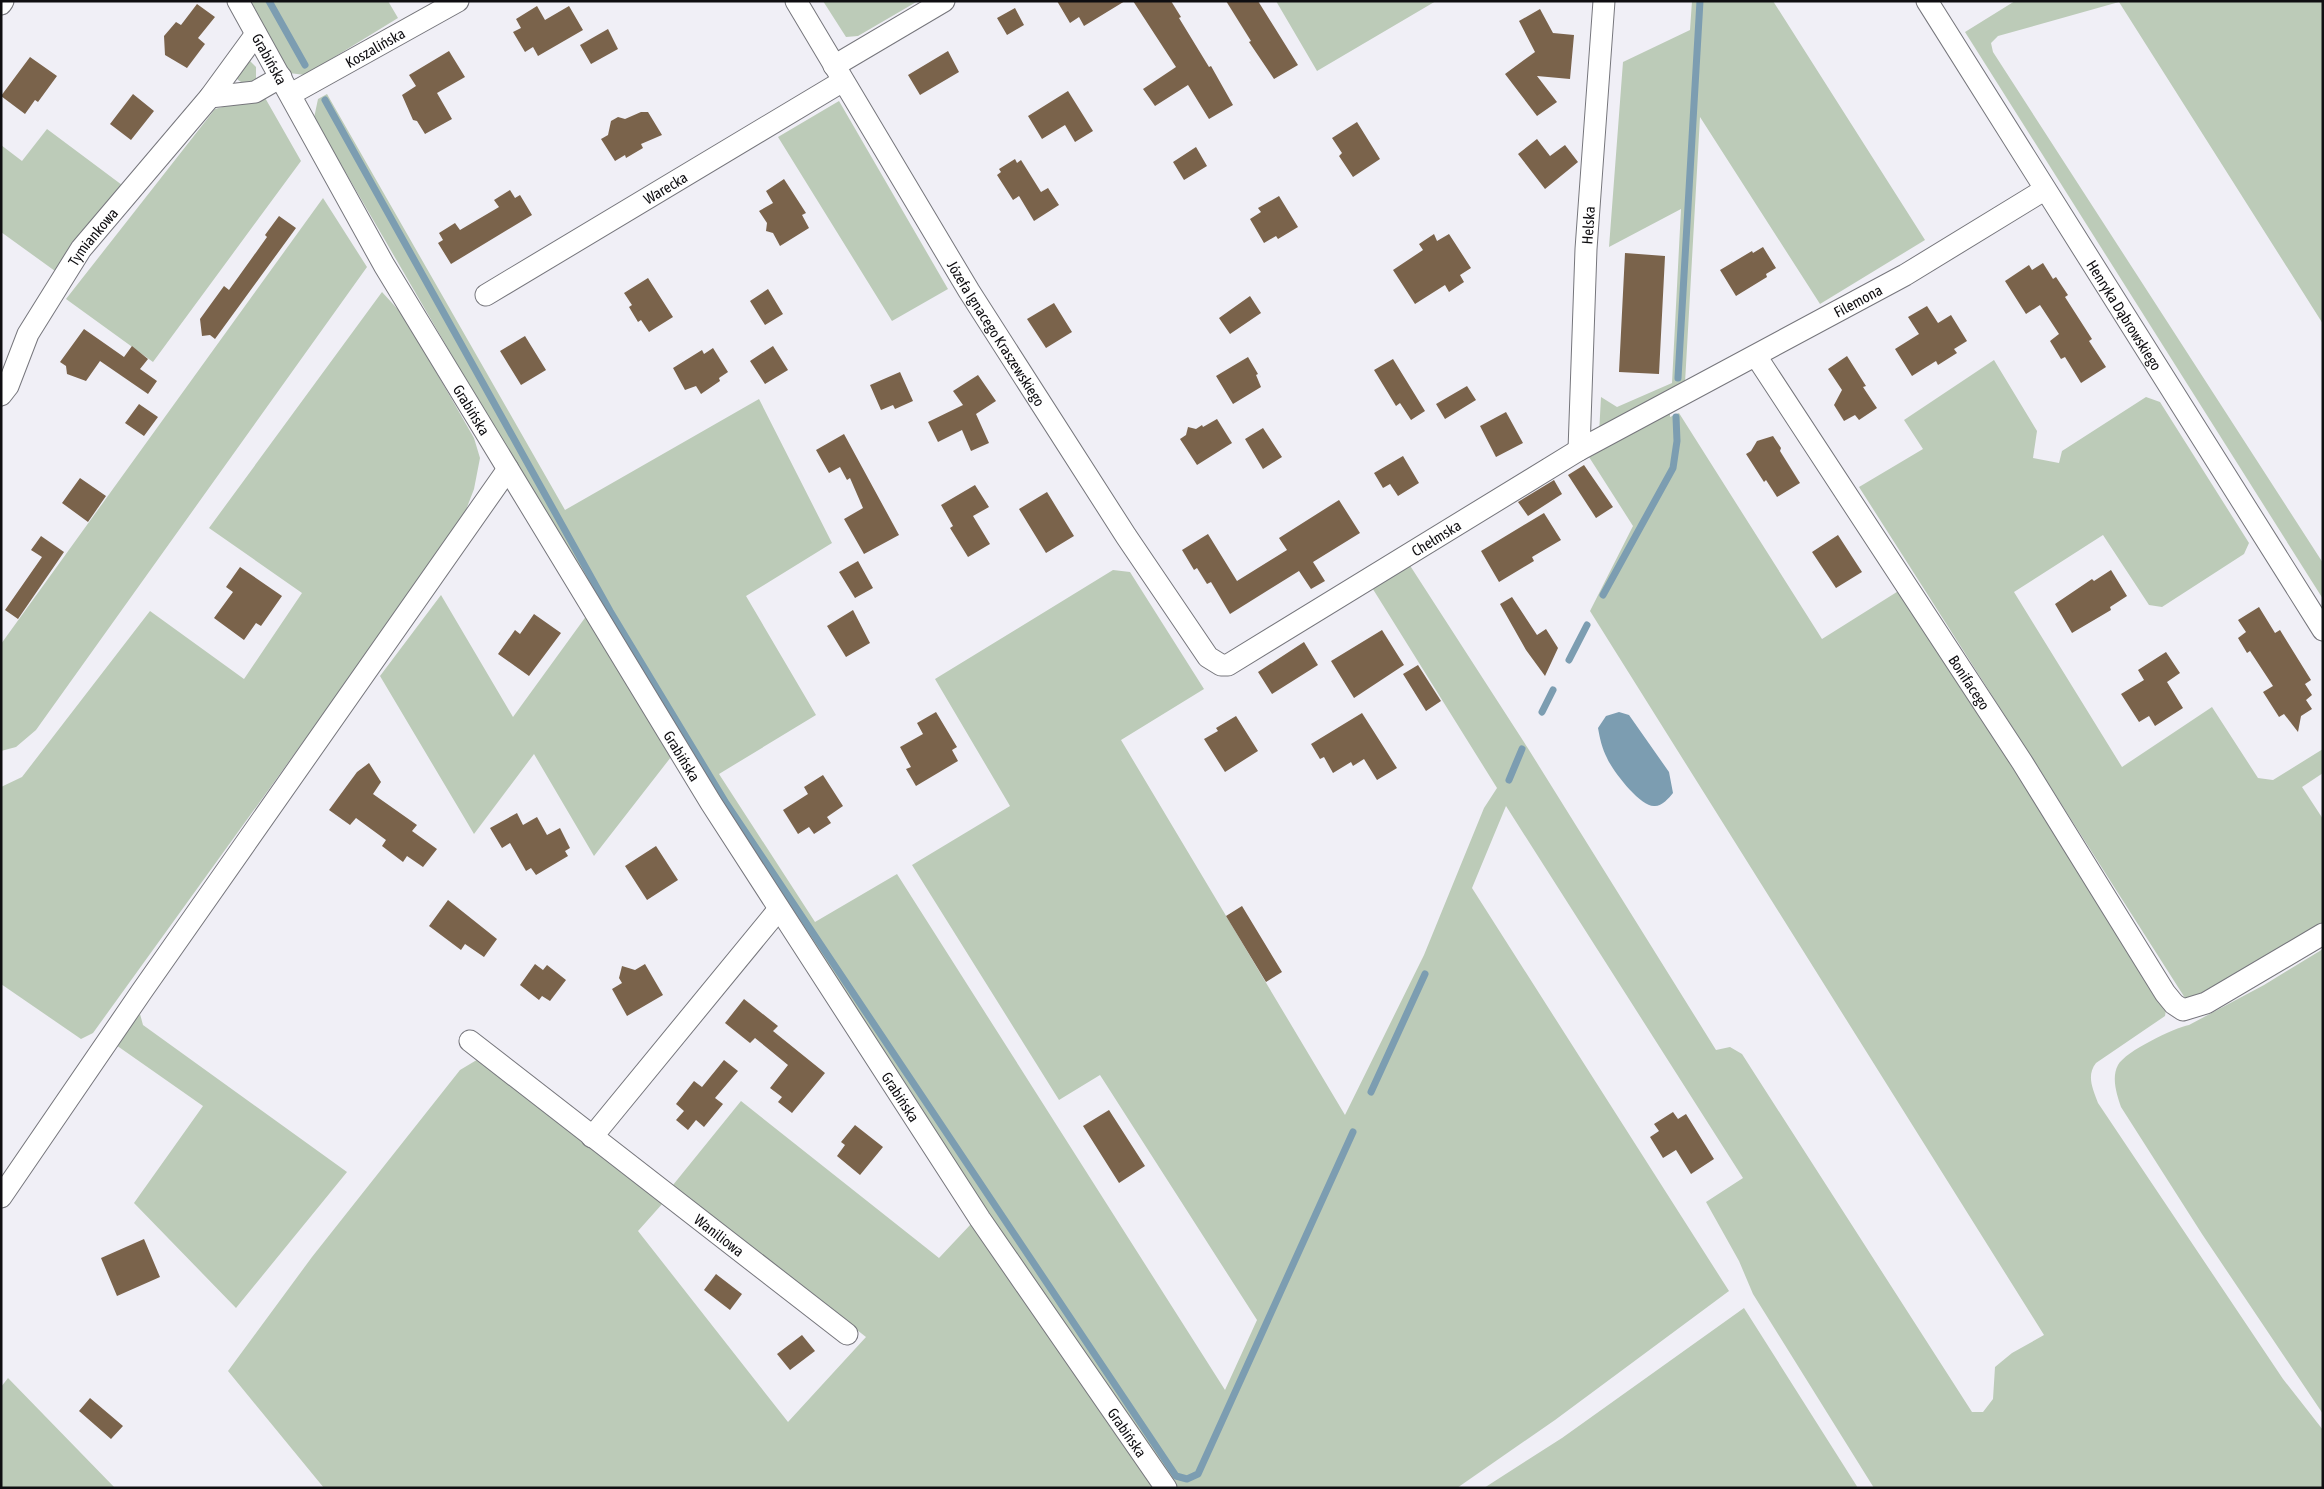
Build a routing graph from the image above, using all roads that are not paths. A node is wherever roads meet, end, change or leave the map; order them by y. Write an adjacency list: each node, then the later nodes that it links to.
1 (238, 1): 7 (street, Grabińska)
2 (458, 1): 9 (street, Koszalińska)
3 (796, 1): 8 (street, Józefa Ignacego Kraszewskiego)
4 (944, 1): 8 (street, Warecka)
5 (1604, 1): 16 (street, Helska)
6 (1927, 1): 11 (street, Henryka Dąbrowskiego)
7 (256, 34): 9 (street, Grabińska); 10 (street, Tymiankowa)
8 (839, 73): 12 (street, Warecka); 19 (street, Józefa Ignacego Kraszewskiego)
9 (286, 86): 10 (street); 17 (street, Grabińska)
10 (210, 97): 14 (street, Tymiankowa)
11 (2044, 190): 13 (street, Filemona); 18 (street, Henryka Dąbrowskiego)
12 (486, 295)
13 (1756, 356): 15 (street, Filemona); 21 (street, Bonifacego)
14 (1, 396)
15 (1667, 404): 16 (street, Chełmska)
16 (1578, 450): 19 (street, Chełmska)
17 (508, 469): 20 (street, Grabińska); 24 (street)
18 (2323, 630)
19 (1208, 658)
20 (779, 909): 23 (street); 26 (street, Grabińska)
21 (2323, 934)
22 (470, 1041): 23 (street, Waniliowa)
23 (592, 1137): 25 (street, Waniliowa)
24 (1, 1197)
25 (847, 1334)
26 (1166, 1488)

